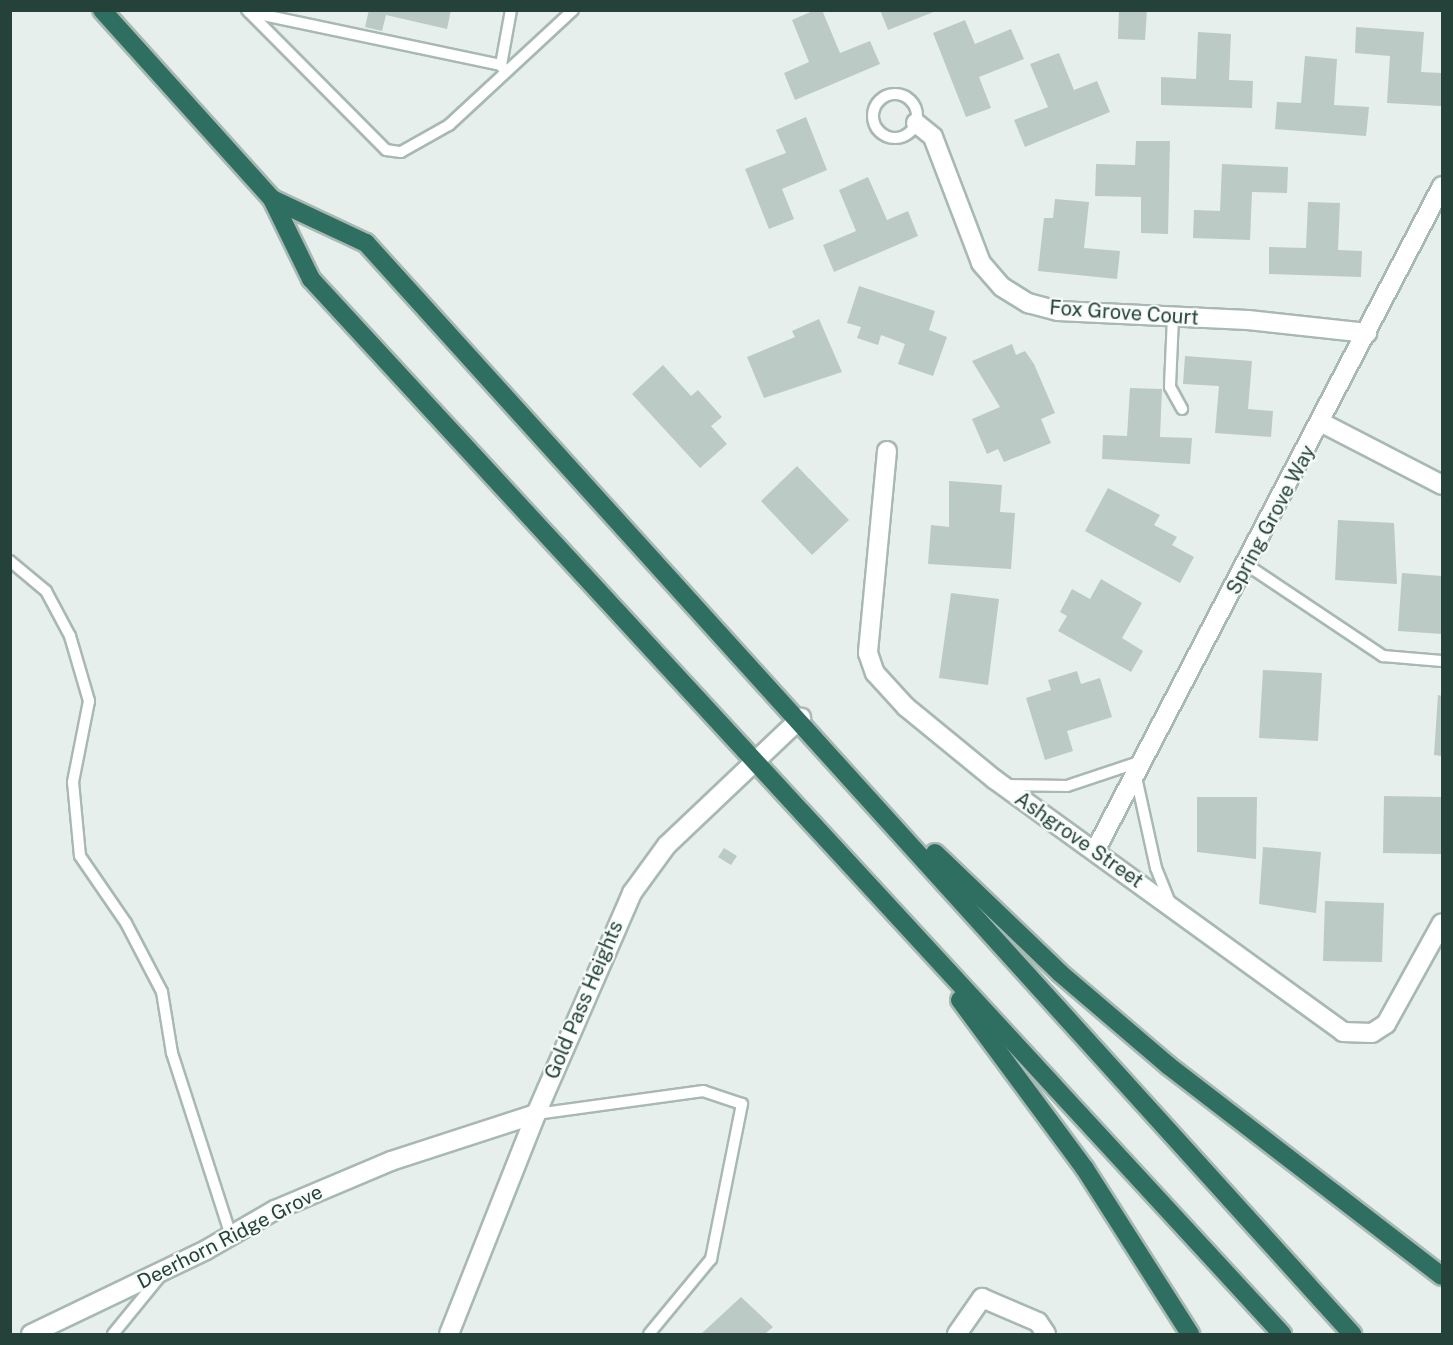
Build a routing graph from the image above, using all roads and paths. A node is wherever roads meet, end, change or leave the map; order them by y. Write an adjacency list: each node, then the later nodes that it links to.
1 (102, 10): 8 (highway)
2 (511, 10): 5 (lane)
3 (573, 10): 5 (lane)
4 (248, 11): 5 (lane); 5 (lane)
5 (503, 69)
6 (916, 123): 6 (lane); 9 (street, Fox Grove Court)
7 (1443, 186): 10 (street, Spring Grove Way)
8 (272, 199): 18 (highway); 21 (highway)
9 (1173, 317): 10 (street, Fox Grove Court); 11 (lane)
10 (1367, 333): 12 (street, Spring Grove Way)
11 (1182, 409)
12 (1322, 423): 14 (street); 16 (street, Spring Grove Way)
13 (887, 451): 23 (street, Ashgrove Street)
14 (1443, 485)
15 (10, 561): 29 (lane)
16 (1247, 565): 17 (lane); 20 (street, Spring Grove Way)
17 (1443, 661)
18 (801, 718): 19 (highway); 21 (street, Gold Pass Heights)
19 (832, 753): 31 (highway); 40 (highway)
20 (1145, 760): 22 (street, Spring Grove Way); 23 (lane)
21 (754, 761): 26 (highway); 28 (street, Gold Pass Heights)
22 (1136, 777): 24 (street, Spring Grove Way); 25 (lane)
23 (1001, 784): 24 (street, Ashgrove Street)
24 (1095, 851): 25 (street, Ashgrove Street)
25 (1171, 905): 27 (street, Ashgrove Street)
26 (896, 914): 38 (highway); 39 (highway)
27 (1443, 923)
28 (536, 1114): 29 (street, Deerhorn Ridge Grove); 34 (street, Gold Pass Heights); 35 (lane)
29 (231, 1236): 30 (street, Deerhorn Ridge Grove)
30 (166, 1269): 32 (street, Deerhorn Ridge Grove); 33 (lane)
31 (1443, 1276)
32 (32, 1335)
33 (113, 1335)
34 (449, 1335)
35 (649, 1335)
36 (957, 1335): 37 (street)
37 (1046, 1335)
38 (1190, 1335)
39 (1282, 1335)
40 (1352, 1335)

